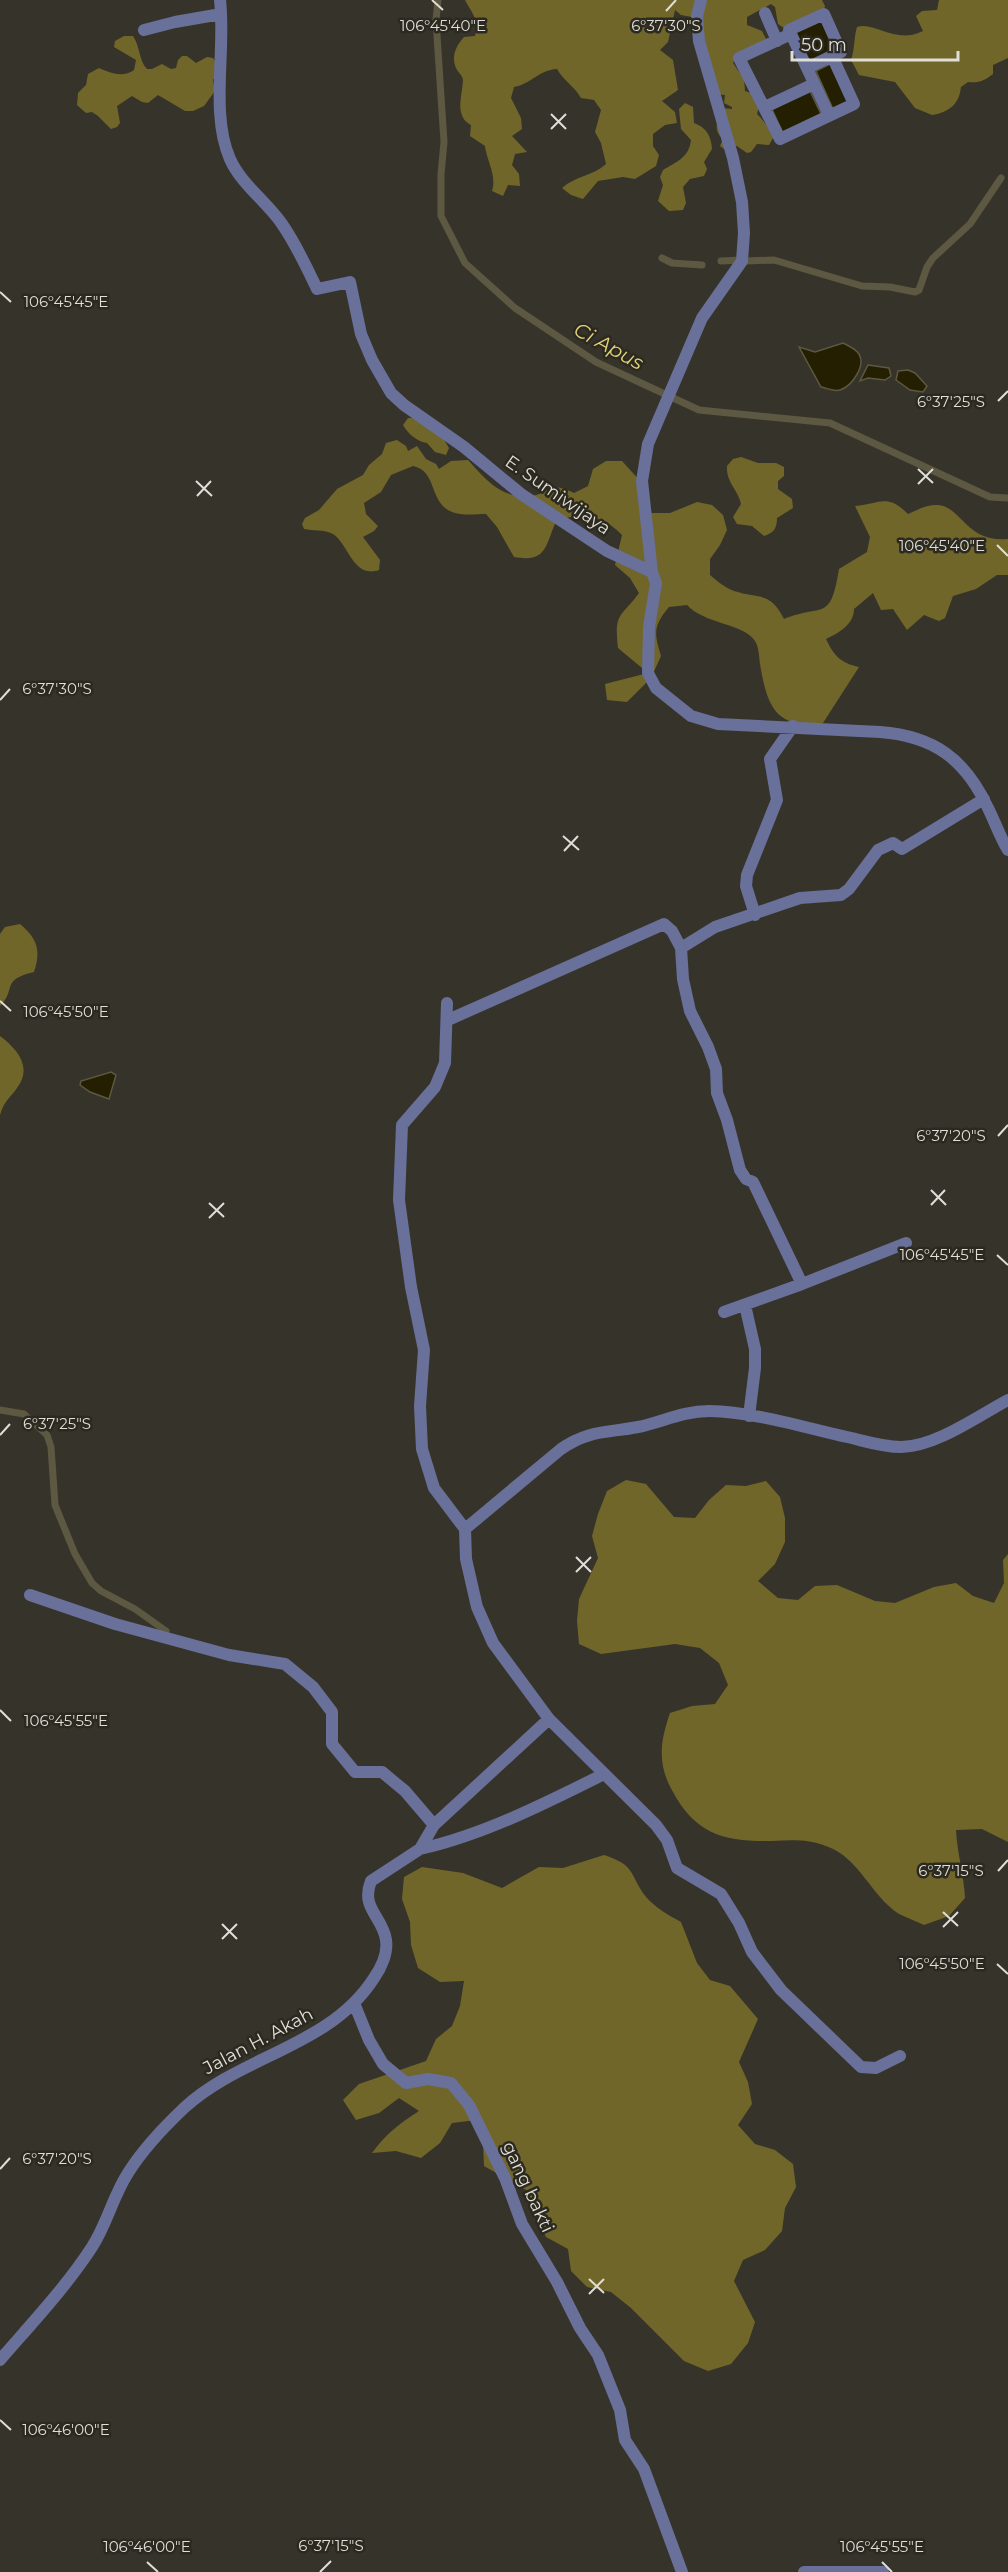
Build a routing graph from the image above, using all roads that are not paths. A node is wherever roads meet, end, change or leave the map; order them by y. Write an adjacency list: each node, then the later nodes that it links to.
1 (220, 0): 4 (street, E. Sumiwijaya)
2 (701, 0): 13 (street)
3 (765, 13): 7 (street)
4 (221, 14): 5 (street); 13 (street, E. Sumiwijaya)
5 (144, 30)
6 (791, 34): 7 (street); 8 (street); 9 (street)
7 (777, 41): 11 (street)
8 (832, 56): 9 (street); 12 (street)
9 (807, 68): 10 (street)
10 (814, 84): 11 (street); 12 (street)
11 (765, 107): 12 (street)
12 (829, 115)
13 (652, 572): 14 (street)
14 (794, 726): 15 (street); 17 (street)
15 (984, 799): 16 (street); 17 (street)
16 (1008, 850)
17 (755, 915): 18 (street)
18 (681, 948): 20 (street); 22 (street)
19 (447, 1003): 20 (street)
20 (448, 1020): 27 (street)
21 (906, 1243): 22 (street)
22 (802, 1284): 23 (street)
23 (745, 1305): 24 (street); 26 (street)
24 (724, 1312)
25 (1008, 1400): 26 (street)
26 (749, 1416): 27 (street)
27 (465, 1529): 29 (street)
28 (30, 1595): 31 (street)
29 (549, 1719): 30 (street); 31 (street, Jalan H. Akah)
30 (604, 1774): 32 (street); 34 (street)
31 (434, 1825): 32 (street, Jalan H. Akah)
32 (420, 1849): 33 (street, Jalan H. Akah)
33 (354, 2003): 35 (street, Jalan H. Akah); 36 (street, gang bakti)
34 (900, 2056)
35 (0, 2360)
36 (682, 2572)
37 (804, 2572): 38 (street)
38 (883, 2572)

